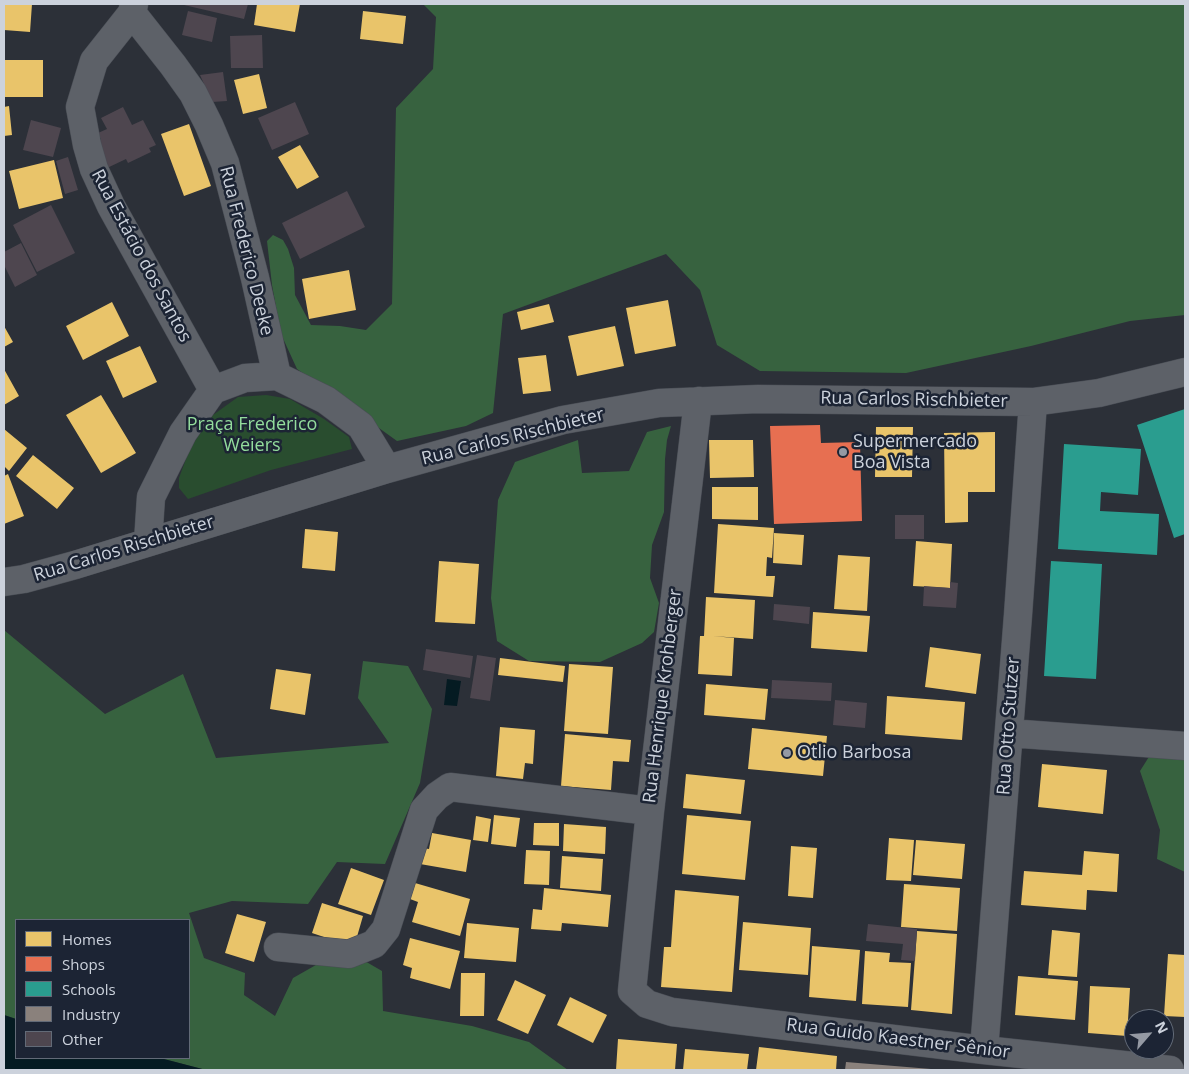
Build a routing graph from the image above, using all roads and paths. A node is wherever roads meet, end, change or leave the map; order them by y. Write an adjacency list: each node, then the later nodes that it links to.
1 (133, 9): 3 (street, Rua Frederico Deeke); 4 (street, Rua Estácio dos Santos)
2 (1185, 372): 6 (street, Rua Carlos Rischbieter)
3 (277, 376): 4 (street); 7 (street)
4 (213, 390): 8 (street)
5 (698, 401): 6 (street, Rua Carlos Rischbieter); 7 (street, Rua Carlos Rischbieter); 12 (street, Rua Henrique Krohberger)
6 (1033, 402): 10 (street, Rua Otto Stutzer)
7 (387, 469): 8 (street, Rua Carlos Rischbieter)
8 (148, 542): 9 (street, Rua Carlos Rischbieter)
9 (4, 582)
10 (1009, 733): 11 (street); 15 (street, Rua Otto Stutzer)
11 (1185, 746)
12 (650, 811): 13 (street); 14 (street, Rua Henrique Krohberger)
13 (278, 946)
14 (632, 991): 15 (street, Rua Guido Kaestner Sênior)
15 (984, 1050): 16 (street, Rua Guido Kaestner Sênior)
16 (1170, 1070)

